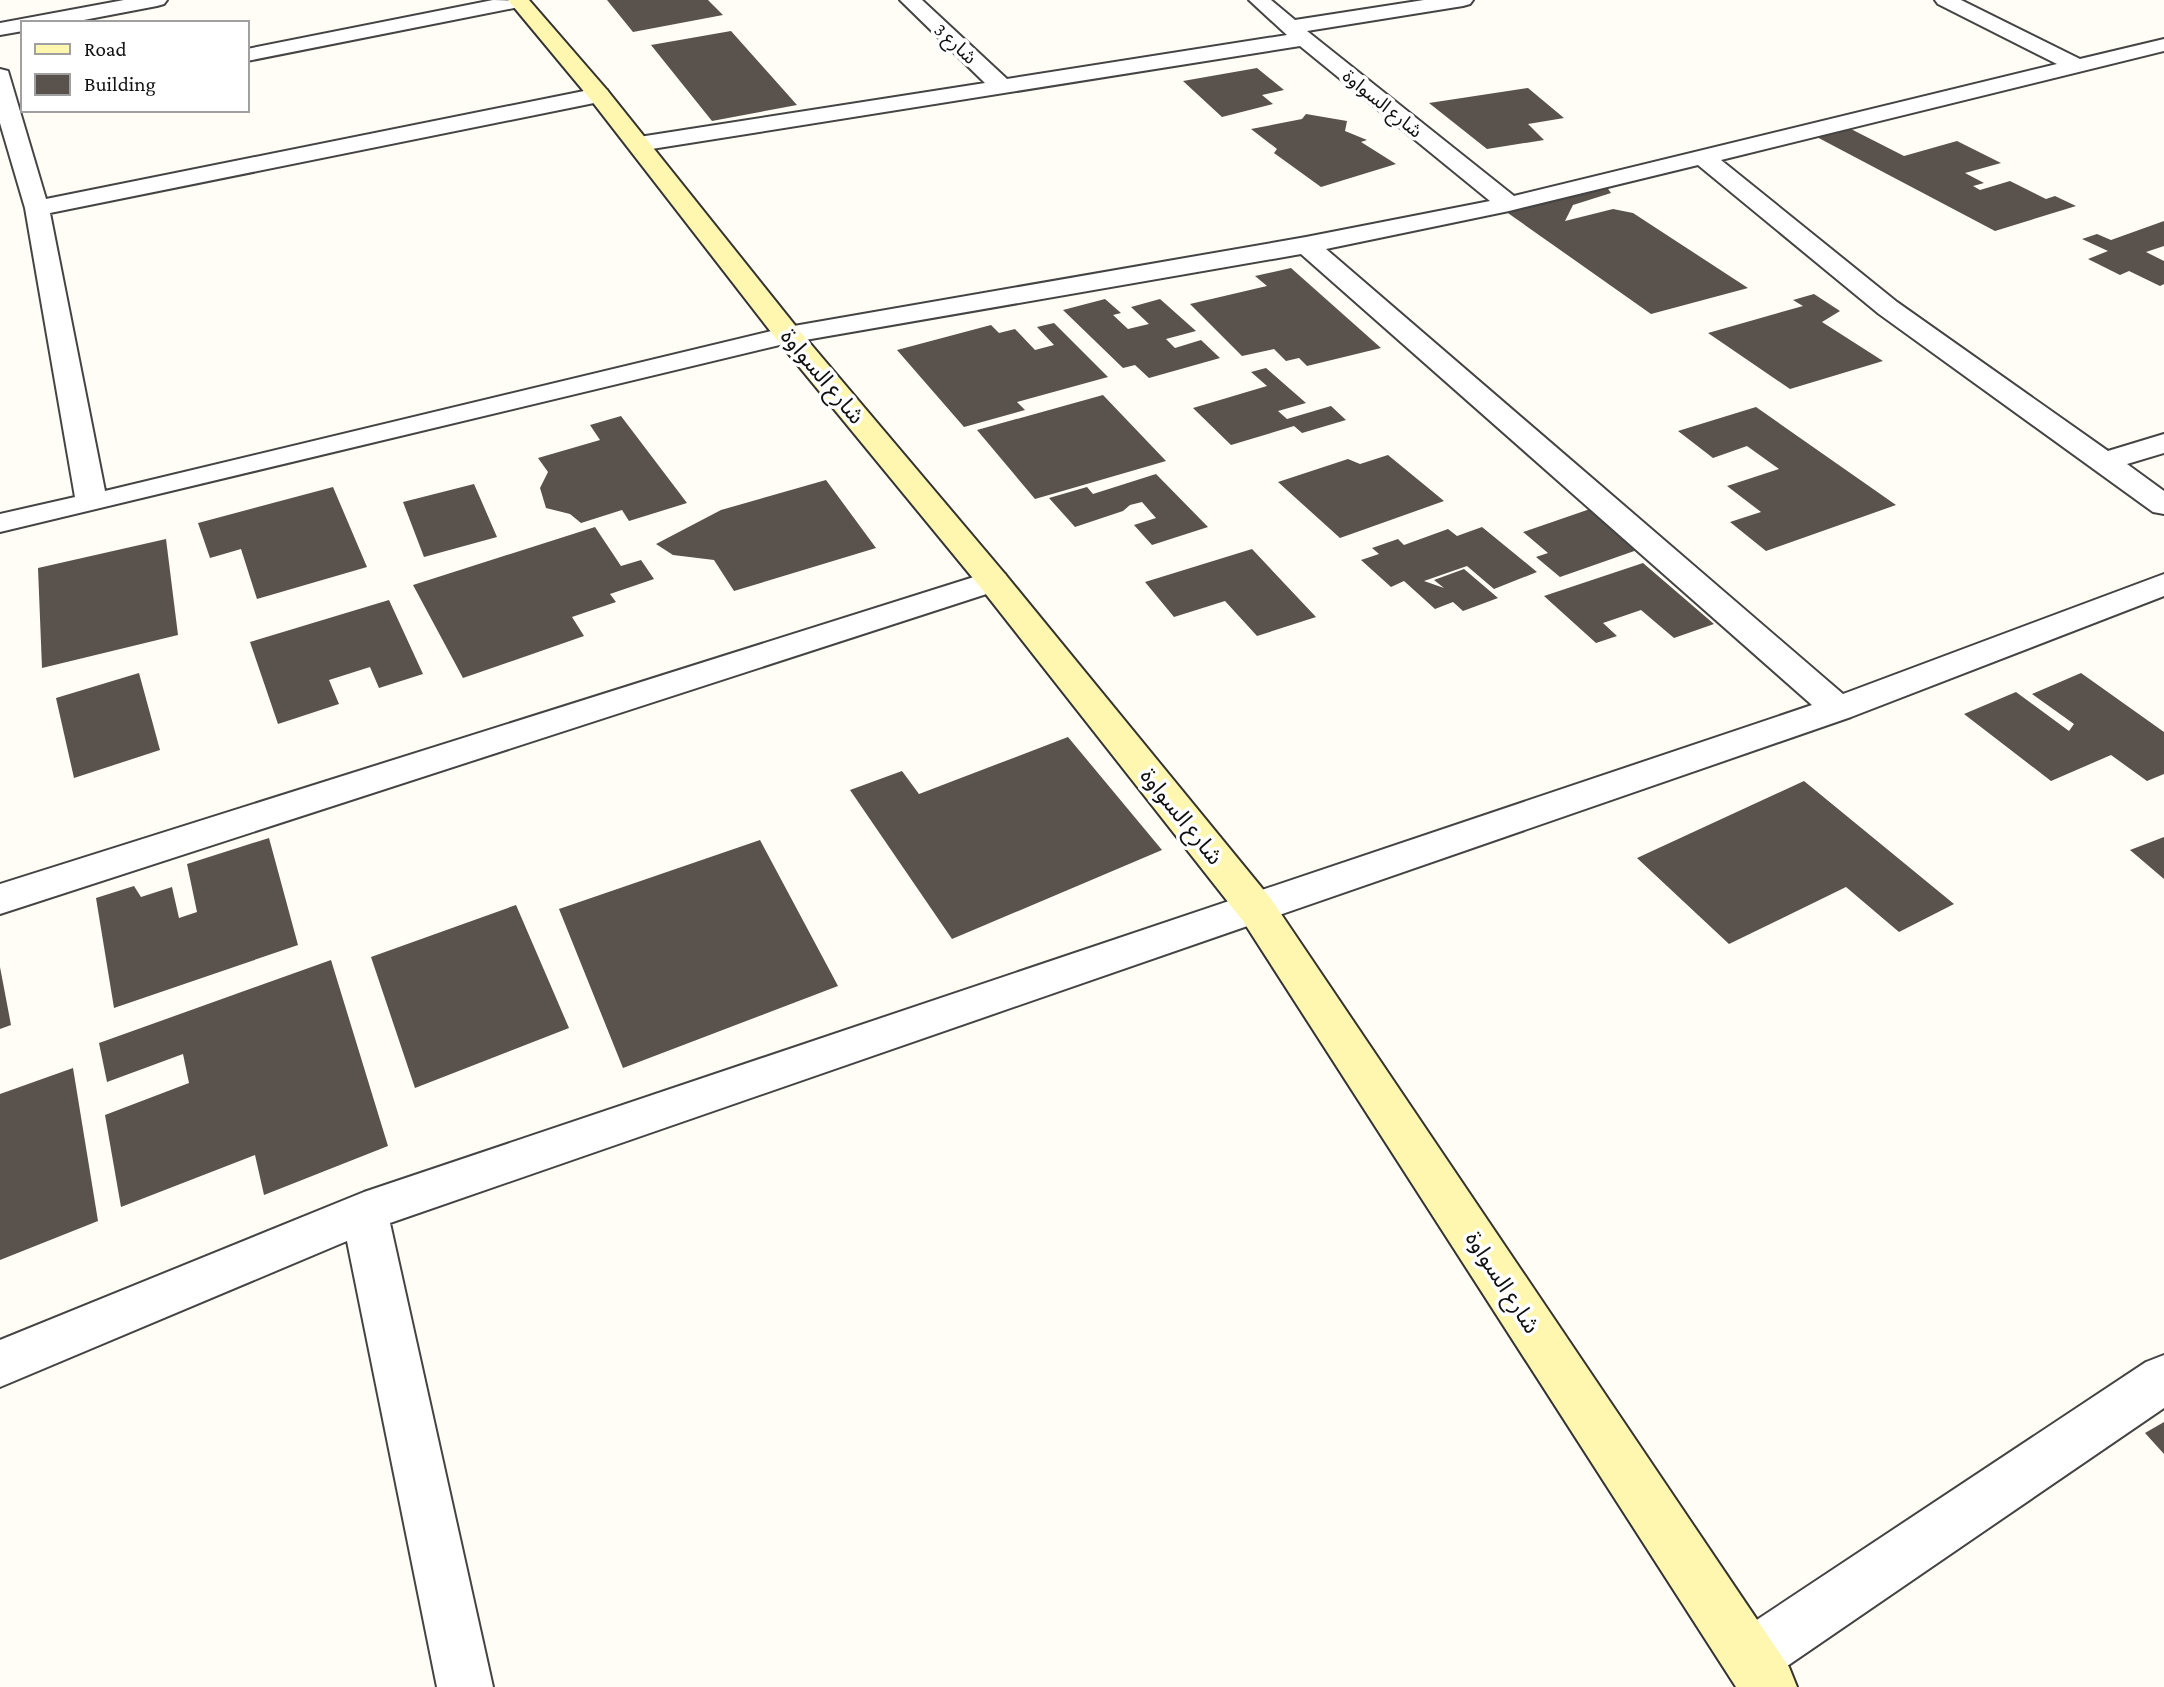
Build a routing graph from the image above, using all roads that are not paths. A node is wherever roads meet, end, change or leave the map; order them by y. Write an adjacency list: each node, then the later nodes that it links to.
1 (157, 0): 7 (street)
2 (910, 0): 15 (street, شارع 3)
3 (1259, 0): 10 (street, شارع السواوة)
4 (1463, 0): 10 (street)
5 (1945, 0): 13 (street)
6 (519, 1): 12 (street); 16 (street, شارع السواوة)
7 (45, 21)
8 (21, 25): 9 (street)
9 (0, 29)
10 (1298, 33): 15 (street); 20 (street, شارع السواوة)
11 (2164, 45): 13 (street)
12 (248, 55)
13 (2077, 66): 19 (street)
14 (0, 76): 17 (street)
15 (1002, 87): 18 (street)
16 (599, 95): 18 (street, شارع السواوة); 21 (street)
17 (14, 101): 21 (street)
18 (639, 144): 23 (street, شارع السواوة)
19 (1703, 157): 20 (street); 25 (street)
20 (1509, 204): 22 (street)
21 (37, 208): 26 (street)
22 (1306, 245): 23 (street); 31 (street)
23 (789, 335): 26 (street); 29 (street, شارع السواوة)
24 (2164, 443): 25 (street)
25 (2104, 462): 27 (street)
26 (92, 503): 28 (street)
27 (2164, 505)
28 (0, 523)
29 (993, 581): 32 (street); 33 (street, شارع السواوة)
30 (2164, 584): 31 (street)
31 (1838, 709): 33 (street)
32 (0, 899)
33 (1257, 910): 34 (street); 37 (street, شارع السواوة)
34 (364, 1212): 35 (street); 38 (street)
35 (0, 1364)
36 (2164, 1379): 37 (street)
37 (1760, 1672)
38 (465, 1687)

